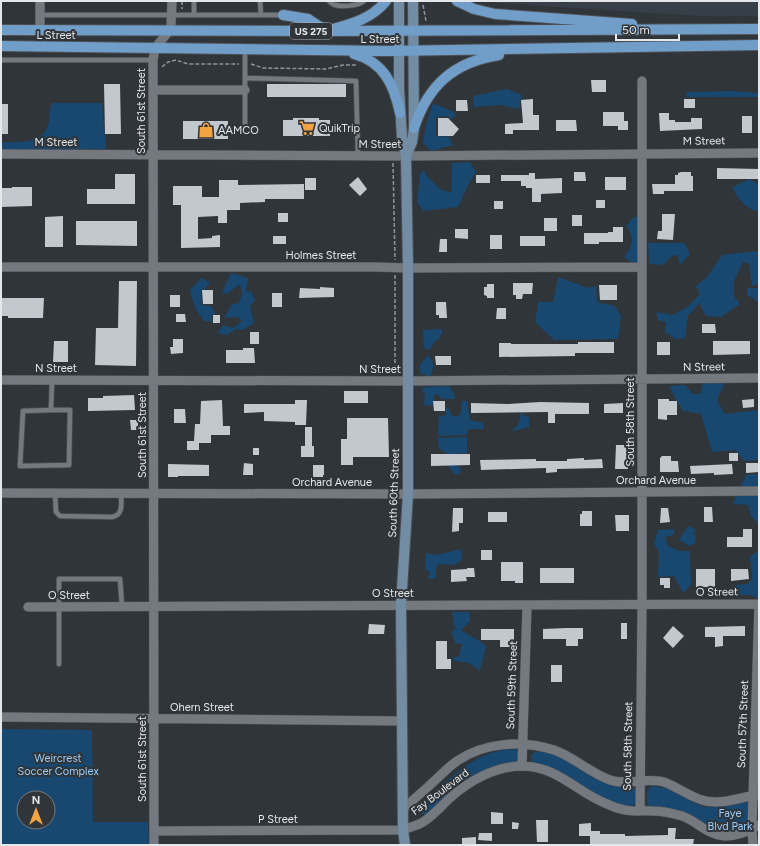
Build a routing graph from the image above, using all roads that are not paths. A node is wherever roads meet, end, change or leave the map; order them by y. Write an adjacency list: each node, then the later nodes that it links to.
1 (40, 1): 11 (street)
2 (172, 1): 12 (street)
3 (194, 1): 13 (lane)
4 (260, 1): 14 (lane)
5 (330, 1): 6 (lane)
6 (364, 1)
7 (386, 1): 21 (main road)
8 (399, 1): 22 (main road, South 60th Street)
9 (413, 1): 23 (main road, South 60th Street)
10 (457, 1): 16 (main road)
11 (40, 15): 12 (lane); 19 (street)
12 (172, 15): 13 (lane); 20 (street)
13 (194, 15): 14 (lane)
14 (261, 15): 15 (lane)
15 (283, 15): 21 (main road)
16 (685, 29): 17 (main road, L Street / US 275); 23 (main road, L Street / US 275)
17 (759, 29)
18 (1, 30): 19 (main road, L Street / US 275)
19 (40, 30): 20 (main road, L Street / US 275)
20 (169, 31): 21 (main road, L Street / US 275); 26 (street)
21 (326, 31): 22 (main road, L Street / US 275)
22 (399, 31): 23 (main road, L Street / US 275); 30 (main road, South 60th Street)
23 (414, 31): 31 (main road, South 60th Street)
24 (759, 45): 27 (main road, L Street / US 275)
25 (1, 46): 26 (main road, L Street / US 275)
26 (155, 48): 28 (main road, L Street / US 275); 33 (street, South 61st Street)
27 (545, 49): 31 (main road, L Street / US 275); 40 (main road)
28 (245, 50): 29 (main road, L Street / US 275); 34 (lane)
29 (338, 51): 30 (main road, L Street / US 275); 38 (main road)
30 (399, 51): 31 (main road, L Street / US 275); 38 (main road, South 60th Street)
31 (414, 51): 40 (main road, South 60th Street)
32 (1, 60): 33 (lane)
33 (153, 60): 36 (street, South 61st Street)
34 (245, 78): 37 (lane); 45 (lane)
35 (642, 81): 44 (street, South 58th Street)
36 (153, 90): 37 (street); 43 (street, South 61st Street)
37 (245, 90): 39 (lane)
38 (400, 112): 46 (main road, South 60th Street)
39 (245, 125)
40 (414, 128): 46 (main road, South 60th Street)
41 (759, 153): 44 (street, M Street)
42 (1, 154): 43 (street, M Street)
43 (153, 154): 45 (street, M Street); 49 (street, South 61st Street)
44 (642, 154): 46 (street, M Street); 47 (street, South 58th Street)
45 (358, 156): 46 (street, M Street)
46 (406, 156): 50 (main road, South 60th Street)
47 (642, 266): 50 (street, Holmes Street); 52 (street, South 58th Street)
48 (1, 268): 49 (street, Holmes Street)
49 (154, 268): 50 (street, Holmes Street); 55 (street, South 61st Street)
50 (408, 268): 56 (main road, South 60th Street)
51 (759, 378): 52 (street, N Street)
52 (642, 379): 56 (street, N Street); 59 (street, South 58th Street)
53 (1, 380): 54 (street, N Street)
54 (52, 380): 55 (street, N Street); 57 (lane)
55 (154, 380): 56 (street, N Street); 63 (street, South 61st Street)
56 (407, 381): 64 (main road, South 60th Street)
57 (51, 410): 57 (lane)
58 (759, 491): 59 (street, Orchard Avenue)
59 (642, 492): 64 (street, Orchard Avenue); 67 (street, South 58th Street)
60 (1, 493): 61 (street, Orchard Avenue)
61 (55, 493): 62 (street, Orchard Avenue); 62 (lane)
62 (121, 493): 63 (street, Orchard Avenue)
63 (154, 493): 64 (street, Orchard Avenue); 69 (street, South 61st Street)
64 (408, 494): 66 (main road, South 60th Street)
65 (759, 604): 67 (street, O Street); 80 (street, South 57th Street)
66 (401, 605): 69 (street, O Street); 70 (street, O Street); 76 (main road, South 60th Street)
67 (642, 605): 70 (street, O Street); 79 (street, South 58th Street)
68 (122, 606): 69 (street, O Street); 72 (street, O Street); 72 (lane)
69 (154, 606): 75 (street, South 61st Street)
70 (527, 606): 77 (street, South 59th Street)
71 (28, 607): 72 (street, O Street)
72 (60, 607): 73 (lane)
73 (59, 664)
74 (1, 717): 75 (street, Ohern Street)
75 (154, 719): 76 (street, Ohern Street); 85 (street, South 61st Street)
76 (402, 721): 81 (main road, South 60th Street)
77 (522, 744): 78 (street, South 59th Street); 79 (street, Fay Boulevard); 81 (street, Fay Boulevard)
78 (522, 766): 82 (street, Fay Boulevard); 84 (street, Fay Boulevard)
79 (640, 780): 80 (street, Fay Boulevard); 82 (street, South 58th Street)
80 (756, 794): 83 (street, South 57th Street)
81 (403, 809): 84 (main road, South 60th Street)
82 (640, 811): 83 (street, Fay Boulevard)
83 (756, 827): 89 (street, South 57th Street)
84 (403, 830): 85 (street, P Street); 87 (main road, South 60th Street); 88 (main road, South 60th Street)
85 (154, 831): 86 (street, South 61st Street)
86 (154, 845)
87 (399, 845)
88 (405, 845)
89 (753, 845)

